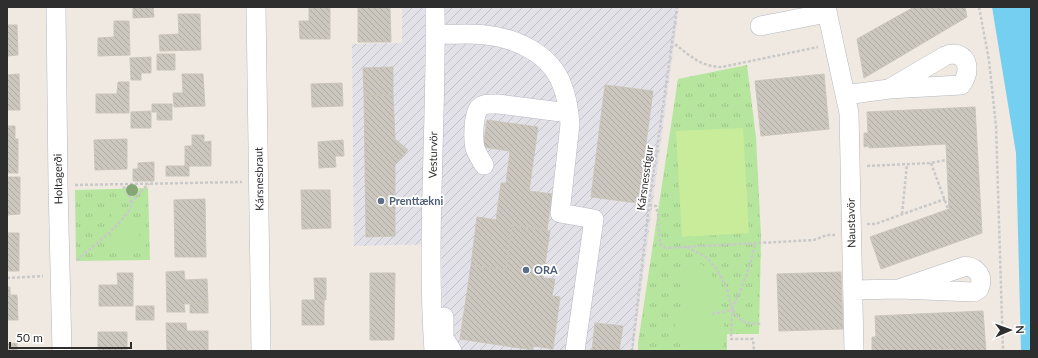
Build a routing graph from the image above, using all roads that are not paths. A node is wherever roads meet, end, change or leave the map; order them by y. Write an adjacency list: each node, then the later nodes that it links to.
1 (56, 7): 14 (street, Holtagerði)
2 (256, 7): 15 (street, Kársnesbraut)
3 (436, 7): 6 (street, Vesturvör)
4 (826, 10): 5 (street); 8 (street, Naustavör)
5 (760, 26)
6 (436, 34): 9 (street); 11 (street, Vesturvör)
7 (889, 88): 8 (street)
8 (845, 95): 13 (street, Naustavör)
9 (569, 113): 10 (street); 18 (street)
10 (484, 165)
11 (431, 246): 16 (street, Vesturvör); 17 (street)
12 (899, 289): 13 (street)
13 (853, 290): 19 (street, Naustavör)
14 (62, 351)
15 (261, 351)
16 (434, 351)
17 (452, 351)
18 (575, 351)
19 (854, 351)

